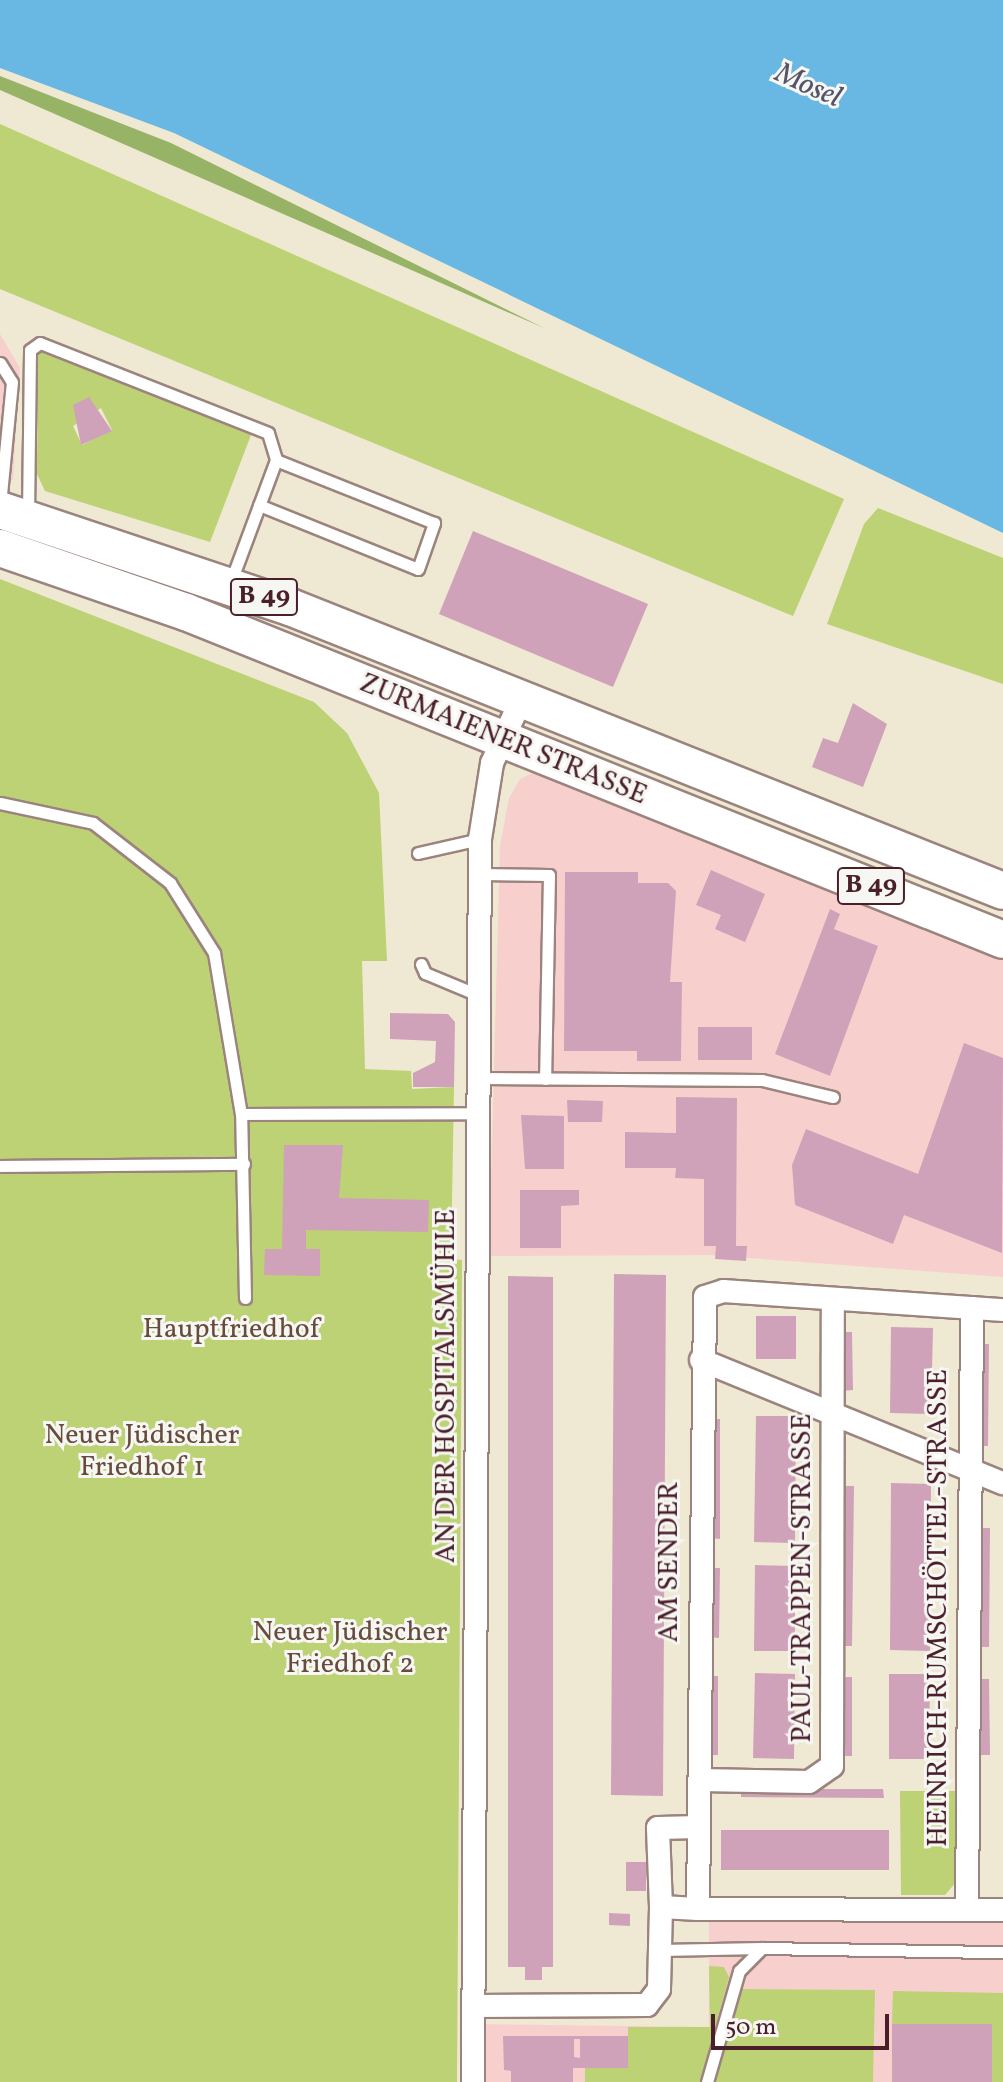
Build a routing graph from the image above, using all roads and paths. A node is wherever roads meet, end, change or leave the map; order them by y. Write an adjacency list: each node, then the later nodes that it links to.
1 (0, 363): 4 (lane)
2 (276, 460): 3 (lane); 3 (lane); 4 (lane)
3 (259, 505): 6 (lane)
4 (9, 513): 6 (main road, ZURMAIENER STRASSE / B 49)
5 (0, 548): 8 (main road, ZURMAIENER STRASSE / B 49)
6 (230, 585): 7 (main road, ZURMAIENER STRASSE / B 49)
7 (389, 645): 8 (main road); 9 (main road, ZURMAIENER STRASSE / B 49)
8 (370, 688): 10 (main road, ZURMAIENER STRASSE / B 49)
9 (522, 698): 10 (street, AN DER HOSPITALSMÜHLE); 15 (main road, ZURMAIENER STRASSE / B 49)
10 (503, 740): 12 (street, AN DER HOSPITALSMÜHLE); 16 (main road, ZURMAIENER STRASSE / B 49)
11 (0, 803): 23 (lane)
12 (480, 839): 13 (lane); 14 (street, AN DER HOSPITALSMÜHLE)
13 (418, 853)
14 (480, 874): 18 (street, AN DER HOSPITALSMÜHLE); 20 (lane)
15 (1003, 891)
16 (1003, 940)
17 (421, 964): 18 (lane)
18 (478, 995): 19 (street, AN DER HOSPITALSMÜHLE)
19 (478, 1078): 20 (lane); 22 (street, AN DER HOSPITALSMÜHLE)
20 (545, 1079): 21 (lane)
21 (833, 1097)
22 (479, 1113): 23 (lane); 43 (street, AN DER HOSPITALSMÜHLE)
23 (241, 1114): 24 (lane)
24 (244, 1164): 25 (lane); 26 (lane)
25 (0, 1166)
26 (245, 1298)
27 (833, 1300): 28 (street); 30 (street, AM SENDER); 31 (street, PAUL-TRAPPEN-STRASSE)
28 (972, 1308): 29 (street); 32 (street, HEINRICH-RUMSCHÖTTEL-STRASSE)
29 (1003, 1310)
30 (701, 1360): 31 (street); 34 (street, AM SENDER)
31 (834, 1413): 32 (street); 34 (street, PAUL-TRAPPEN-STRASSE)
32 (970, 1470): 33 (street); 38 (street, HEINRICH-RUMSCHÖTTEL-STRASSE)
33 (1003, 1483)
34 (700, 1780): 35 (street, AM SENDER)
35 (699, 1827): 36 (street); 37 (street, AM SENDER)
36 (661, 1907): 37 (street); 41 (street)
37 (698, 1909): 38 (street)
38 (967, 1910): 39 (street)
39 (1003, 1910)
40 (762, 1948): 41 (lane); 42 (lane); 45 (lane)
41 (660, 1950): 43 (street)
42 (1003, 1952)
43 (473, 2006): 44 (street, AN DER HOSPITALSMÜHLE)
44 (473, 2082)
45 (707, 2082)

